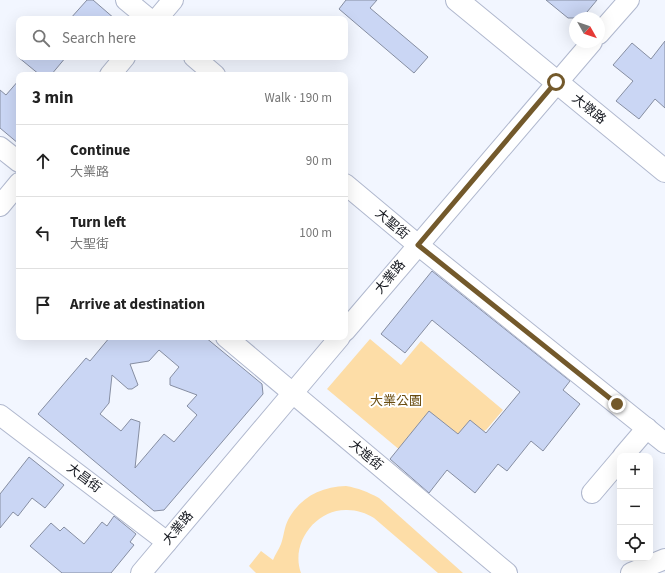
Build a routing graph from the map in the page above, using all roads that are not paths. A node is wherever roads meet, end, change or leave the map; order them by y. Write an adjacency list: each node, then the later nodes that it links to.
1 (126, 0): 5 (street)
2 (174, 0): 6 (street)
3 (457, 0): 13 (street, 大墩路)
4 (629, 0): 7 (street)
5 (145, 16)
6 (161, 16)
7 (605, 27)
8 (587, 48): 13 (street, 大業路)
9 (122, 60): 11 (street)
10 (198, 60): 12 (street)
11 (112, 72)
12 (212, 72)
13 (556, 82): 16 (street, 大墩路); 20 (street, 大業路)
14 (0, 147): 15 (street)
15 (16, 160)
16 (665, 171)
17 (16, 187): 19 (street)
18 (348, 187): 20 (street, 大聖街)
19 (0, 206)
20 (418, 245): 21 (street, 大業路); 26 (street, 大聖街)
21 (348, 327)
22 (230, 340): 24 (street, 大進街)
23 (337, 340): 24 (street, 大業路)
24 (292, 393): 31 (street, 大業路); 34 (street, 大進街)
25 (0, 415): 31 (street, 大昌街)
26 (647, 428): 27 (street, 大聖街); 28 (street)
27 (665, 443)
28 (626, 453)
29 (617, 464): 30 (street)
30 (592, 493)
31 (167, 542): 33 (street, 大業路)
32 (665, 558): 35 (street)
33 (141, 573)
34 (507, 573)
35 (631, 573)

